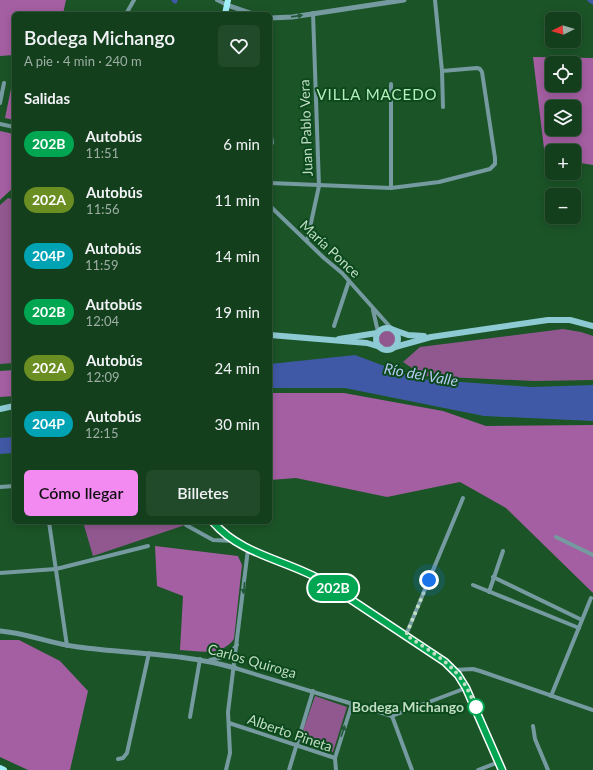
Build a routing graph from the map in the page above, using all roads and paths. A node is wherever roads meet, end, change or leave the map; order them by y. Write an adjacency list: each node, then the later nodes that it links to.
1 (134, 0): 7 (street)
2 (217, 0): 6 (street)
3 (404, 0): 5 (street)
4 (434, 0): 12 (street)
5 (384, 1): 10 (street)
6 (227, 2): 8 (main road); 9 (street)
7 (127, 12)
8 (225, 12)
9 (249, 12)
10 (313, 13): 11 (street, one-way to 10); 20 (street, Juan Pablo Vera)
11 (272, 18)
12 (442, 72): 16 (street); 21 (street)
13 (4, 83): 15 (street)
14 (391, 84): 21 (street)
15 (0, 102)
16 (443, 107)
17 (0, 124): 18 (street)
18 (12, 127)
19 (272, 183): 20 (street)
20 (319, 186): 21 (street); 23 (street, Juan Pablo Vera)
21 (391, 188)
22 (272, 208): 23 (street, María Ponce)
23 (307, 241): 24 (street, María Ponce)
24 (350, 281): 25 (street, María Ponce); 26 (street)
25 (373, 310): 28 (street, María Ponce); 29 (street, María Ponce)
26 (334, 326)
27 (593, 326): 31 (main road)
28 (392, 329): 29 (main road); 31 (main road); 34 (main road)
29 (378, 332): 32 (main road); 33 (main road)
30 (272, 335): 32 (main road)
31 (431, 337): 34 (main road)
32 (326, 339): 33 (main road)
33 (380, 347): 34 (main road)
34 (395, 347)
35 (12, 406): 36 (main road)
36 (0, 409)
37 (12, 486): 38 (street)
38 (0, 487)
39 (463, 498): 58 (street)
40 (49, 524): 49 (street)
41 (215, 524): 44 (main road)
42 (186, 525): 44 (street)
43 (556, 537): 48 (street)
44 (234, 541): 46 (main road)
45 (148, 546): 49 (street)
46 (248, 549): 58 (main road); 59 (street, one-way to 59)
47 (503, 551): 51 (street)
48 (593, 555)
49 (56, 570): 50 (street); 60 (street)
50 (0, 573)
51 (493, 577): 53 (street); 55 (street)
52 (473, 586): 53 (street)
53 (489, 592): 56 (street)
54 (591, 598): 55 (street)
55 (582, 620): 56 (street)
56 (579, 628): 68 (street)
57 (0, 631): 60 (street, Carlos Quiroga)
58 (406, 635): 65 (main road)
59 (238, 645): 63 (street); 64 (street)
60 (67, 646): 61 (street, Carlos Quiroga)
61 (149, 653): 62 (street, Carlos Quiroga); 76 (street)
62 (200, 659): 63 (street, Carlos Quiroga); 72 (street)
63 (210, 660): 64 (street, Carlos Quiroga)
64 (235, 668): 67 (street, Carlos Quiroga); 73 (street)
65 (454, 670): 66 (main road); 68 (street)
66 (466, 688): 71 (street); 78 (main road)
67 (313, 691): 69 (street, Carlos Quiroga); 75 (street)
68 (551, 696): 70 (street)
69 (352, 704): 71 (street, Carlos Quiroga); 77 (street, one-way to 69)
70 (593, 710)
71 (392, 716): 84 (street)
72 (190, 717)
73 (229, 723): 75 (street, Alberto Pineta); 81 (street)
74 (533, 726): 87 (street)
75 (297, 745): 77 (street, Alberto Pineta); 82 (street)
76 (118, 758)
77 (335, 758): 83 (street, Alberto Pineta)
78 (499, 762): 85 (street); 86 (main road)
79 (0, 768): 80 (main road)
80 (4, 770)
81 (226, 770)
82 (289, 770)
83 (336, 770)
84 (412, 770)
85 (478, 770)
86 (502, 770)
87 (548, 770)

